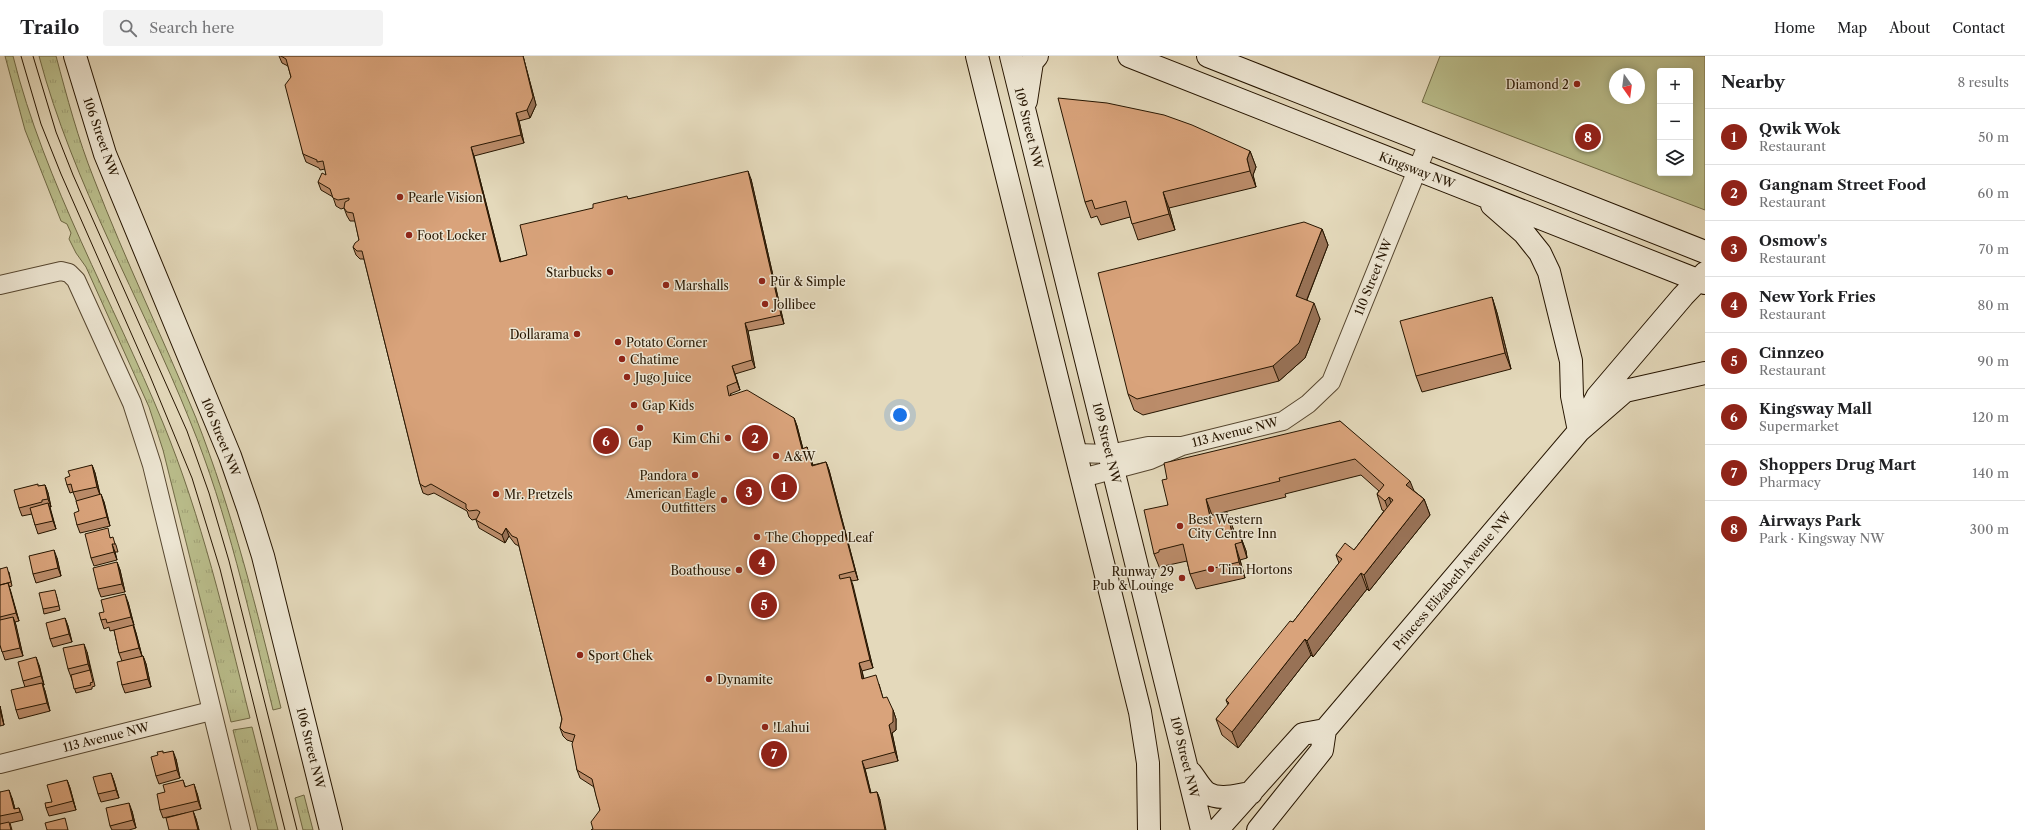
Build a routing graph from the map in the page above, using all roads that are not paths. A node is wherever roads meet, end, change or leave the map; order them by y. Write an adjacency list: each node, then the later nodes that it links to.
1 (75, 56): 26 (main road, 106 Street NW)
2 (977, 56): 17 (main road)
3 (1010, 56): 7 (main road, 109 Street NW)
4 (1037, 56): 7 (main road)
5 (1129, 56): 9 (main road, Kingsway NW)
6 (1208, 56): 8 (main road)
7 (1025, 112): 18 (main road, 109 Street NW)
8 (1428, 143): 9 (street, 110 Street NW); 11 (main road)
9 (1416, 170): 10 (main road, Kingsway NW); 15 (street, 110 Street NW)
10 (1481, 195): 12 (main road, Kingsway NW); 16 (main road)
11 (1705, 252)
12 (1702, 279): 16 (main road, Princess Elizabeth Avenue NW)
13 (0, 285): 20 (street)
14 (1705, 373): 16 (main road, Princess Elizabeth Avenue NW)
15 (1308, 404): 18 (street, 113 Avenue NW)
16 (1579, 431): 21 (main road, Princess Elizabeth Avenue NW)
17 (1076, 453): 18 (street, 113 Avenue NW); 19 (main road)
18 (1111, 462): 19 (street, 113 Avenue NW); 23 (main road, 109 Street NW)
19 (1082, 478): 27 (main road)
20 (212, 711): 22 (street, 113 Avenue NW); 25 (street)
21 (1325, 730): 24 (main road); 30 (main road)
22 (0, 764)
23 (1188, 769): 24 (main road); 28 (main road, 109 Street NW)
24 (1251, 793): 29 (main road)
25 (241, 830)
26 (331, 830)
27 (1149, 830)
28 (1202, 830)
29 (1218, 830)
30 (1258, 830)

